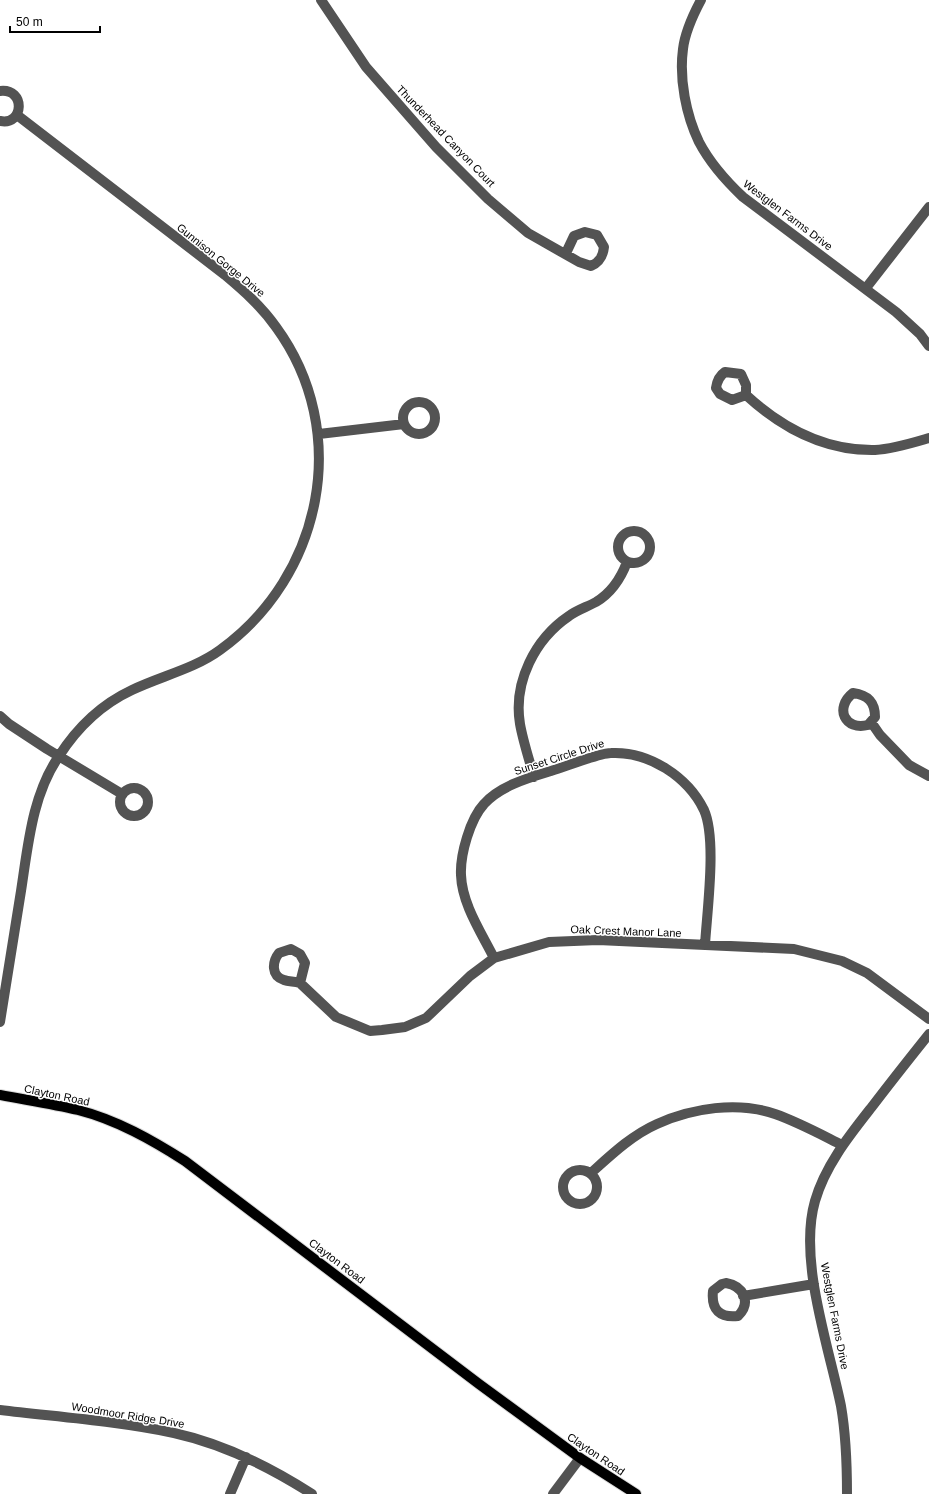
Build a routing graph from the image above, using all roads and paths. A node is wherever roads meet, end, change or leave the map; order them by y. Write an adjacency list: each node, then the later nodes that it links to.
1 (321, 0): 7 (street, Thunderhead Canyon Court)
2 (701, 0): 8 (street, Westglen Farms Drive)
3 (0, 91): 4 (street)
4 (17, 115): 5 (street); 12 (street, Gunnison Gorge Drive)
5 (0, 121)
6 (929, 207): 8 (street)
7 (566, 253): 7 (street, Thunderhead Canyon Court)
8 (866, 288): 9 (street, Westglen Farms Drive)
9 (929, 346)
10 (746, 395): 13 (street)
11 (404, 424): 12 (street)
12 (319, 434): 17 (street, Gunnison Gorge Drive)
13 (929, 438)
14 (627, 562): 18 (street)
15 (0, 716): 17 (street)
16 (871, 722): 19 (street)
17 (58, 756): 20 (street); 25 (street, Gunnison Gorge Drive)
18 (534, 776): 21 (street, Sunset Circle Drive); 22 (street, Sunset Circle Drive)
19 (929, 776)
20 (122, 794)
21 (705, 945): 22 (street, Oak Crest Manor Lane); 24 (street, Oak Crest Manor Lane)
22 (494, 958): 23 (street, Oak Crest Manor Lane)
23 (300, 982)
24 (929, 1019)
25 (0, 1022)
26 (929, 1034): 28 (street, Westglen Farms Drive)
27 (0, 1095): 34 (main road, Clayton Road)
28 (842, 1145): 29 (street); 30 (street, Westglen Farms Drive)
29 (591, 1173)
30 (814, 1284): 31 (street); 39 (street, Westglen Farms Drive)
31 (743, 1296)
32 (0, 1410): 33 (street, Woodmoor Ridge Drive)
33 (246, 1457): 35 (street); 36 (street, Woodmoor Ridge Drive)
34 (580, 1458): 37 (street); 38 (main road, Clayton Road)
35 (230, 1494)
36 (312, 1494)
37 (553, 1494)
38 (636, 1494)
39 (847, 1494)

